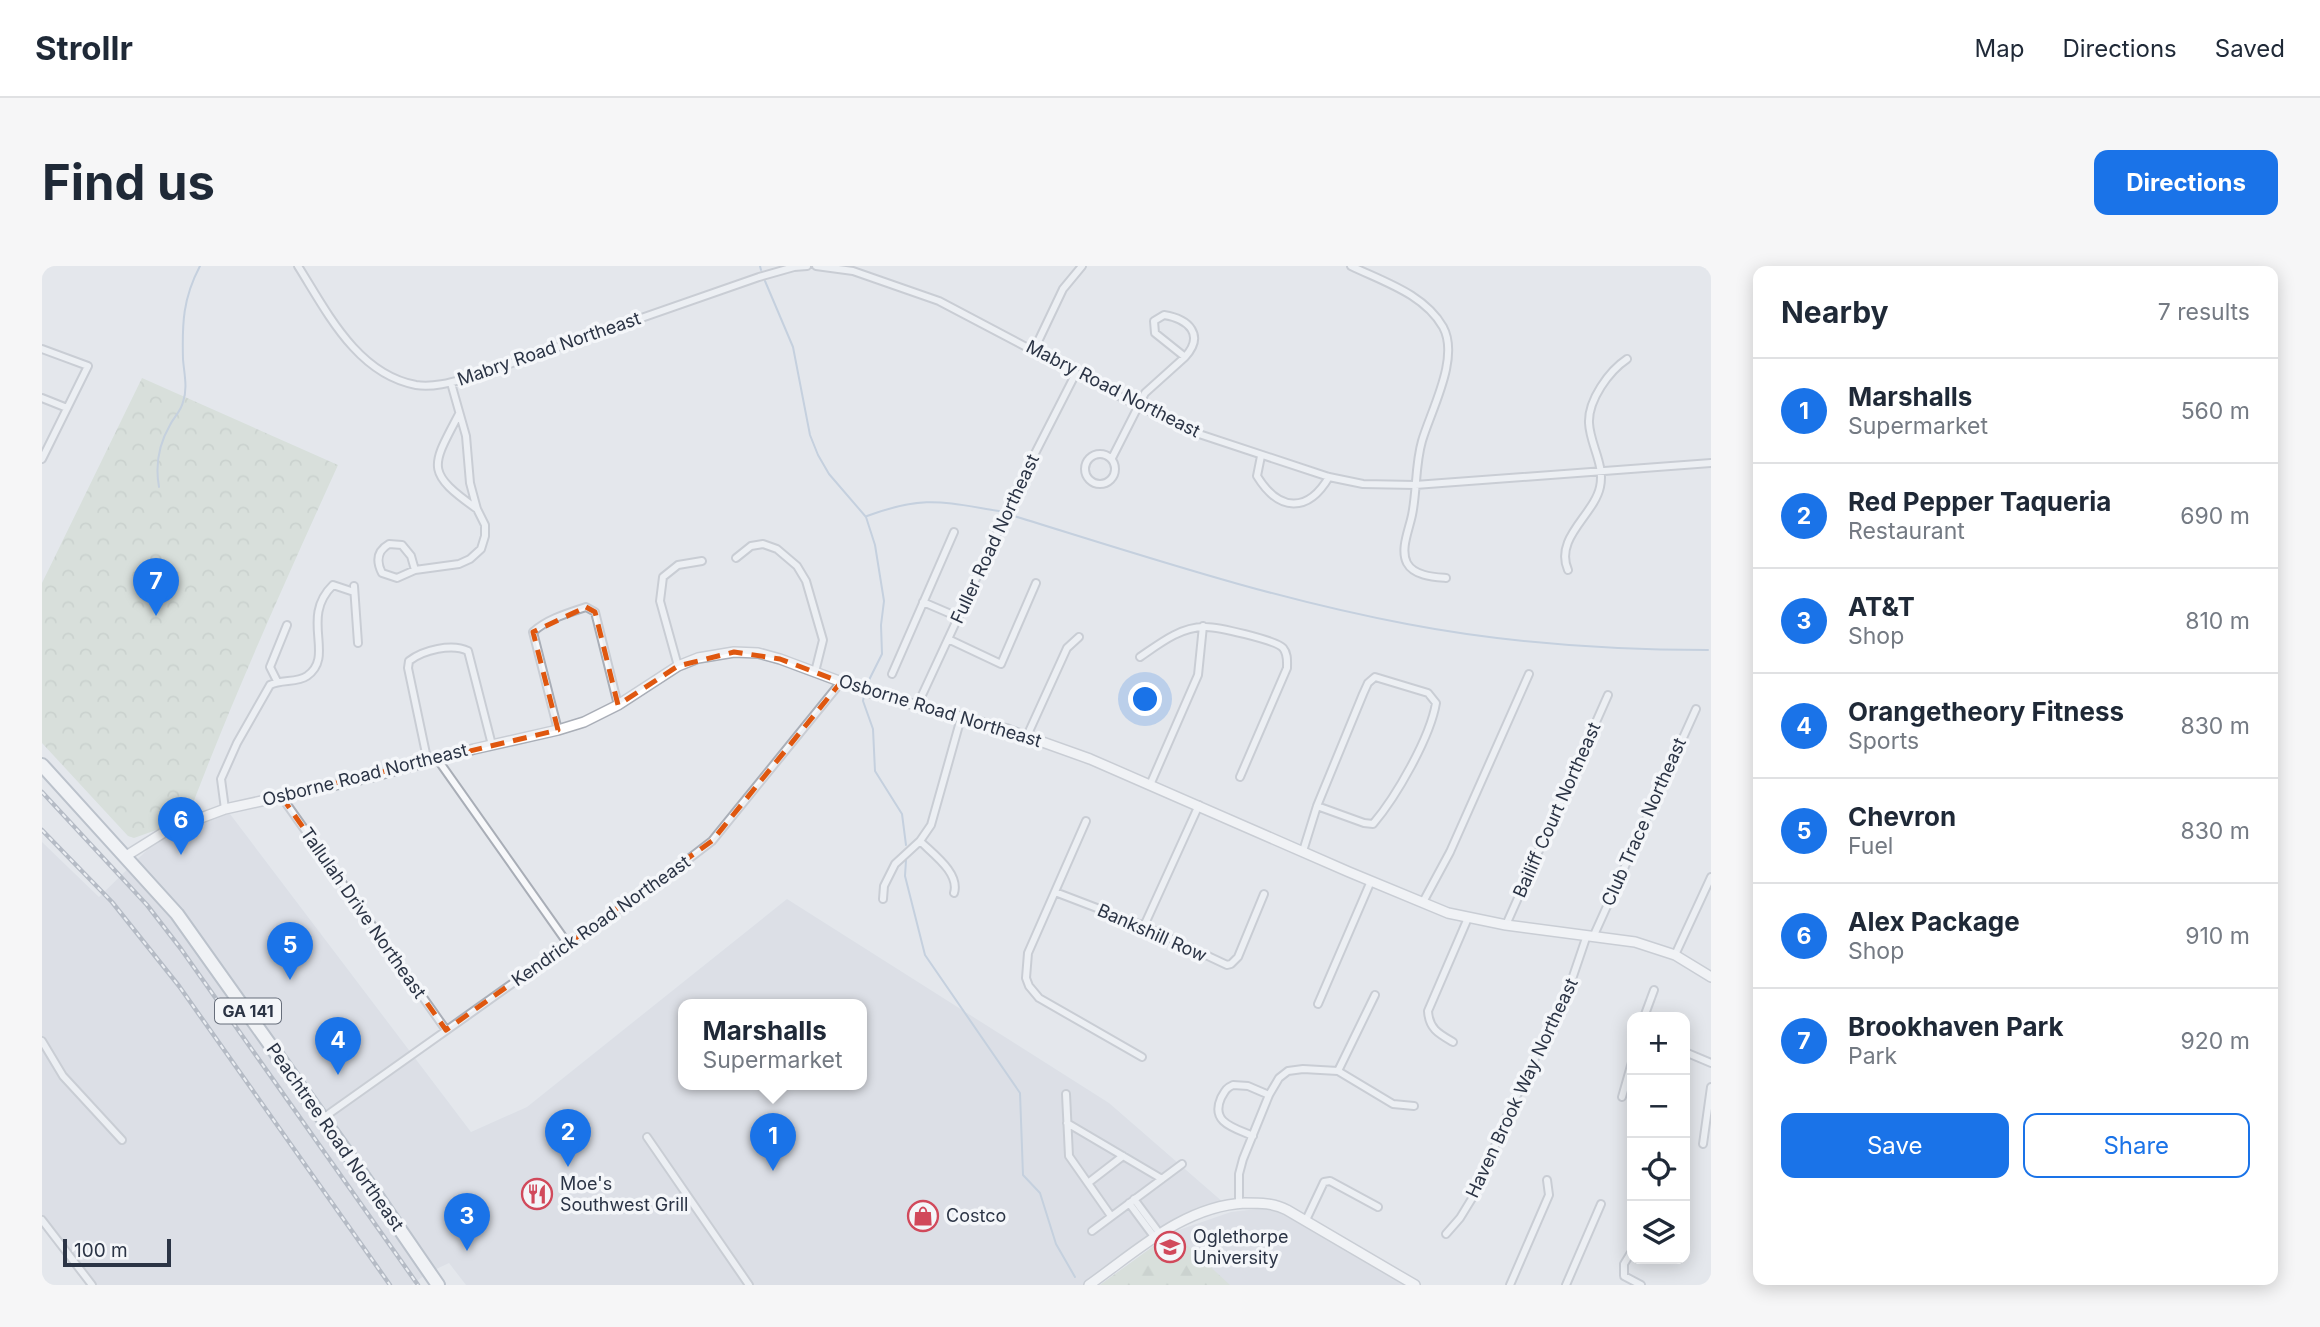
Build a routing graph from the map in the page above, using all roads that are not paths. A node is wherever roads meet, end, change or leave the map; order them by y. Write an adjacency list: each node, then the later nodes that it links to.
1 (298, 266): 12 (street, Mabry Road Northeast)
2 (807, 266): 12 (street, Mabry Road Northeast)
3 (816, 266): 6 (street, Mabry Road Northeast)
4 (1082, 266): 8 (street)
5 (1351, 266): 23 (street)
6 (853, 269): 8 (street, Mabry Road Northeast)
7 (42, 349): 15 (street)
8 (1034, 350): 11 (street, Mabry Road Northeast)
9 (1185, 357): 9 (street); 14 (street)
10 (1627, 359): 21 (street)
11 (1076, 373): 14 (street, Mabry Road Northeast); 37 (street, Fuller Road Northeast)
12 (451, 383): 16 (street)
13 (42, 398): 15 (street)
14 (1138, 406): 17 (street, Mabry Road Northeast); 19 (street)
15 (67, 408): 18 (street)
16 (459, 414): 24 (street); 25 (street)
17 (1261, 456): 22 (street, Mabry Road Northeast); 22 (street)
18 (42, 458)
19 (1112, 458): 19 (street)
20 (1711, 463): 21 (street, Mabry Road Northeast)
21 (1601, 471): 23 (street, Mabry Road Northeast); 32 (street)
22 (1329, 477): 23 (street, Mabry Road Northeast)
23 (1415, 485): 30 (street)
24 (472, 491): 25 (street); 26 (street)
25 (461, 498): 26 (street)
26 (477, 509): 33 (street)
27 (954, 532): 36 (street)
28 (736, 558): 45 (street)
29 (702, 561): 44 (street)
30 (1407, 563): 31 (street); 34 (street)
31 (1400, 568)
32 (1568, 569)
33 (415, 570): 33 (street)
34 (1446, 578)
35 (1036, 583): 41 (street)
36 (923, 602): 37 (street); 46 (street)
37 (958, 617): 41 (street, Fuller Road Northeast)
38 (288, 625): 48 (street)
39 (1203, 626): 43 (street); 60 (street); 61 (street)
40 (1079, 637): 56 (street)
41 (948, 639): 52 (street, Fuller Road Northeast)
42 (358, 643): 48 (street)
43 (1140, 657)
44 (678, 666): 45 (street, Osborne Road Northeast); 51 (street, Osborne Road Northeast)
45 (815, 672): 49 (street, Osborne Road Northeast)
46 (892, 674)
47 (1529, 674): 76 (street)
48 (277, 681): 65 (street)
49 (844, 683): 52 (street, Osborne Road Northeast); 81 (street, Kendrick Road Northeast)
50 (1608, 695): 78 (street, Bailiff Court Northeast)
51 (618, 705): 55 (street, Osborne Road Northeast); 55 (street)
52 (917, 706): 54 (street, Osborne Road Northeast)
53 (1696, 709): 80 (street, Club Trace Northeast)
54 (961, 718): 56 (street, Osborne Road Northeast); 67 (street)
55 (558, 730): 57 (street, Osborne Road Northeast)
56 (1027, 736): 61 (street, Osborne Road Northeast)
57 (492, 745): 58 (street, Osborne Road Northeast); 58 (street)
58 (433, 762): 62 (street, Osborne Road Northeast); 81 (street)
59 (42, 765): 69 (highway, Peachtree Road Northeast / GA 141)
60 (1240, 777)
61 (1150, 785): 63 (street, Osborne Road Northeast)
62 (281, 796): 65 (street, Osborne Road Northeast); 88 (street, Tallulah Drive Northeast)
63 (1199, 805): 68 (street, Osborne Road Northeast); 79 (street)
64 (1317, 806): 64 (street); 68 (street)
65 (225, 809): 69 (street, Osborne Road Northeast)
66 (1086, 821): 72 (street)
67 (920, 841): 73 (street); 75 (street)
68 (1303, 851): 71 (street, Osborne Road Northeast)
69 (126, 856): 101 (highway, Peachtree Road Northeast / GA 141)
70 (1711, 877): 82 (street)
71 (1371, 881): 76 (street, Osborne Road Northeast); 86 (street)
72 (1055, 892): 79 (street, Bankshill Row); 92 (street)
73 (954, 893)
74 (1264, 894): 79 (street, Bankshill Row)
75 (883, 899)
76 (1423, 902): 77 (street, Osborne Road Northeast)
77 (1468, 918): 78 (street, Osborne Road Northeast); 90 (street)
78 (1506, 925): 80 (street, Osborne Road Northeast)
79 (1144, 926)
80 (1591, 935): 82 (street, Osborne Road Northeast); 120 (street, Haven Brook Way Northeast)
81 (568, 944): 88 (street, Kendrick Road Northeast)
82 (1675, 955): 83 (street, Osborne Road Northeast)
83 (1711, 976)
84 (1654, 990): 87 (street)
85 (1375, 995): 94 (street)
86 (1318, 1004)
87 (1646, 1012)
88 (446, 1030): 101 (street, Kendrick Road Northeast)
89 (42, 1041): 105 (street)
90 (1453, 1042)
91 (1690, 1054): 93 (street)
92 (1142, 1057)
93 (1711, 1063)
94 (1338, 1071): 98 (street); 100 (street)
95 (1628, 1075): 99 (street)
96 (1711, 1087): 106 (street)
97 (1066, 1094): 102 (street)
98 (1269, 1095): 103 (street); 103 (street)
99 (1622, 1097)
100 (1414, 1106)
101 (323, 1118): 124 (highway, Peachtree Road Northeast / GA 141)
102 (1067, 1123): 107 (street); 111 (street)
103 (1253, 1136): 113 (street)
104 (647, 1137): 125 (street)
105 (122, 1140)
106 (1703, 1144)
107 (1123, 1157): 109 (street); 111 (street)
108 (1182, 1164): 109 (street)
109 (1162, 1179): 112 (street)
110 (1547, 1180): 128 (street)
111 (1088, 1183): 116 (street)
112 (1131, 1201): 116 (street); 121 (street)
113 (1238, 1204): 118 (street); 121 (street)
114 (1601, 1204): 129 (street)
115 (1378, 1207): 118 (street)
116 (1111, 1216): 119 (street)
117 (42, 1220): 123 (street)
118 (1306, 1220): 127 (street)
119 (1092, 1231)
120 (1446, 1234)
121 (1158, 1236): 126 (street)
122 (1627, 1260): 130 (street)
123 (92, 1285)
124 (438, 1285)
125 (749, 1285)
126 (1089, 1285)
127 (1415, 1285)
128 (1510, 1285)
129 (1566, 1285)
130 (1641, 1285)

